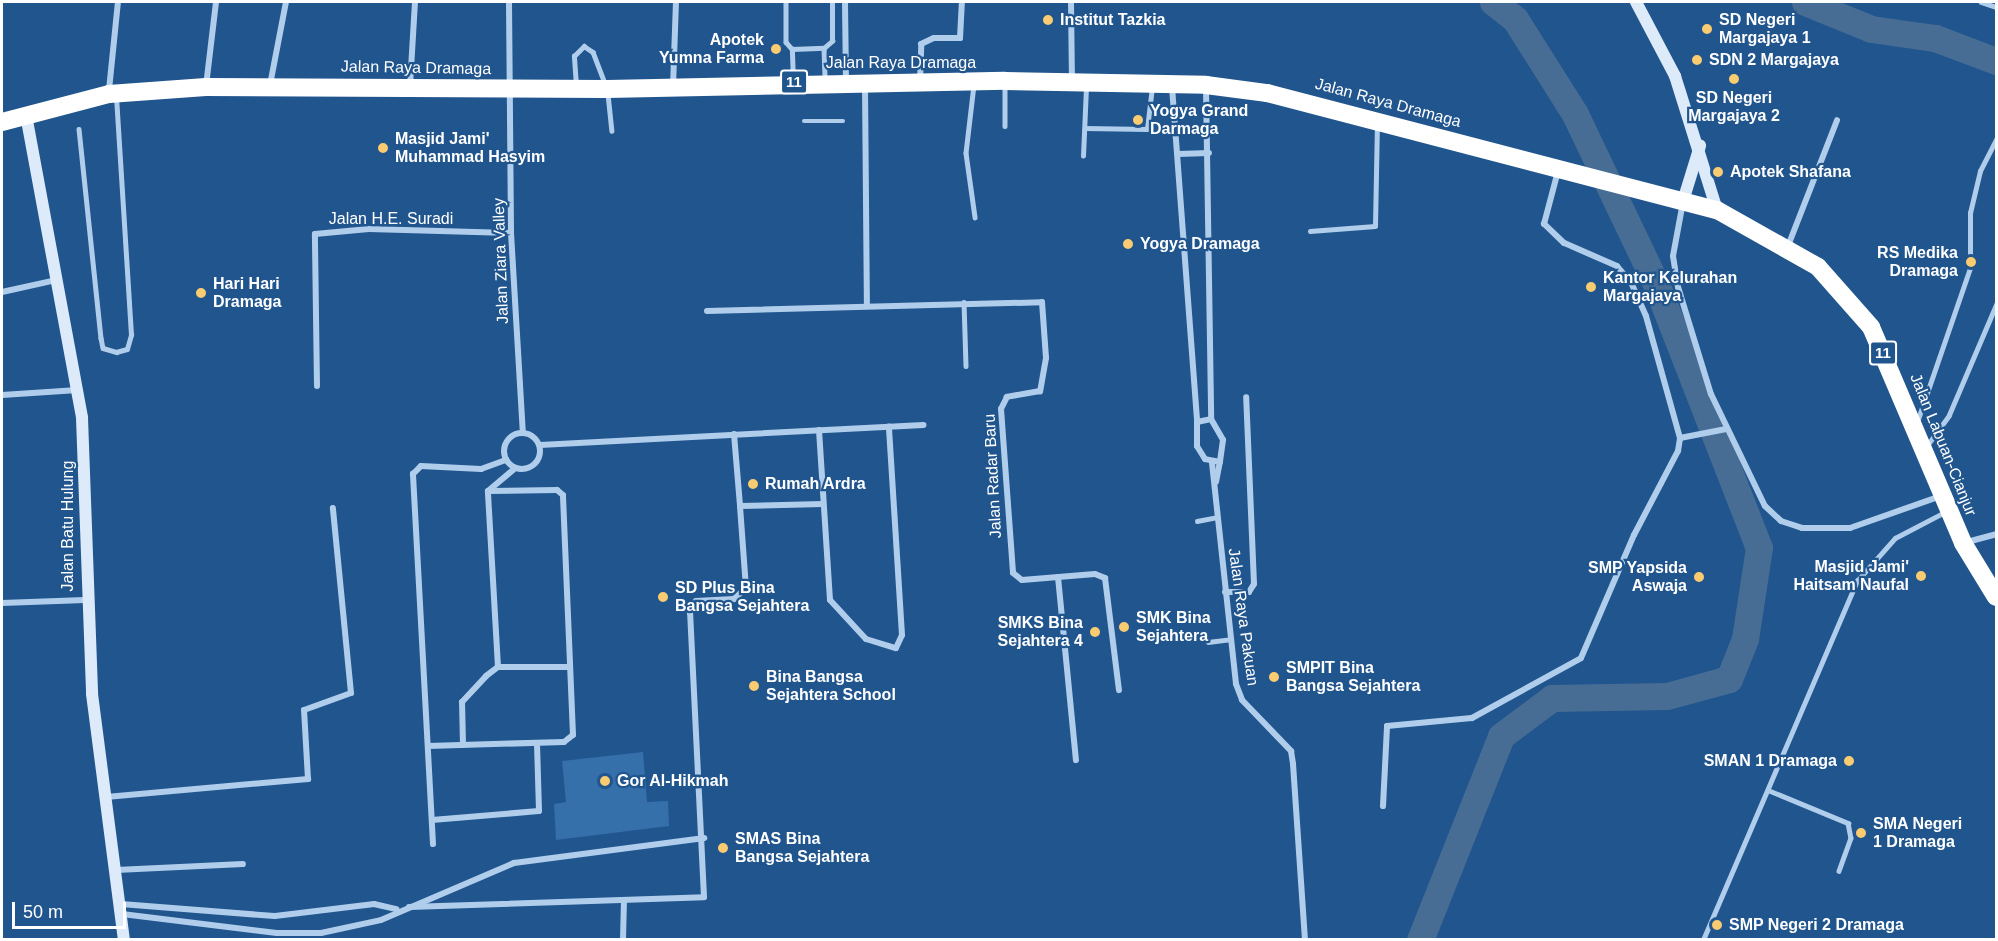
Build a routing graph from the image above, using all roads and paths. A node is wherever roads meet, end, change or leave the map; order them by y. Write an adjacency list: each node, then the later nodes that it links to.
1 (118, 2): 35 (street)
2 (216, 2): 29 (street)
3 (286, 2): 27 (street)
4 (416, 2): 30 (street)
5 (509, 2): 33 (street, Jalan Ziara Valley)
6 (676, 2): 31 (street)
7 (786, 2): 16 (lane)
8 (832, 2): 15 (lane)
9 (845, 2): 20 (street)
10 (962, 2): 23 (street)
11 (1071, 2): 28 (street)
12 (1636, 2): 47 (street)
13 (1981, 2): 14 (lane)
14 (1996, 7)
15 (824, 48): 16 (lane); 19 (lane)
16 (792, 49): 18 (lane)
17 (1005, 81): 22 (highway, Jalan Raya Dramaga / 11); 28 (highway, Jalan Raya Dramaga / 11); 42 (lane)
18 (793, 82): 19 (highway, Jalan Raya Dramaga / 11); 31 (highway, Jalan Raya Dramaga / 11)
19 (825, 82): 20 (highway, Jalan Raya Dramaga / 11)
20 (846, 82): 21 (highway, Jalan Raya Dramaga / 11)
21 (865, 82): 23 (highway, Jalan Raya Dramaga / 11); 61 (street)
22 (975, 82): 23 (highway, Jalan Raya Dramaga / 11); 54 (lane)
23 (920, 83)
24 (1172, 84): 25 (highway, Jalan Raya Dramaga / 11); 26 (highway, Jalan Raya Dramaga / 11); 49 (street)
25 (1152, 85): 28 (highway, Jalan Raya Dramaga / 11); 43 (lane)
26 (1206, 85): 37 (highway, Jalan Raya Dramaga / 11); 48 (street)
27 (269, 86): 29 (highway, Jalan Raya Dramaga / 11); 30 (highway, Jalan Raya Dramaga / 11)
28 (1079, 86): 43 (lane)
29 (206, 87): 35 (highway, Jalan Raya Dramaga / 11)
30 (410, 87): 33 (highway, Jalan Raya Dramaga / 11)
31 (673, 87): 34 (highway, Jalan Raya Dramaga / 11)
32 (577, 88): 33 (highway, Jalan Raya Dramaga / 11); 34 (highway, Jalan Raya Dramaga / 11); 34 (lane)
33 (512, 89): 56 (street, Jalan Ziara Valley)
34 (607, 89): 45 (lane)
35 (112, 94): 36 (highway, Jalan Raya Dramaga / 11); 44 (lane)
36 (26, 115): 41 (highway, Jalan Raya Dramaga / 11); 58 (street, Jalan Batu Hulung)
37 (1377, 120): 51 (highway, Jalan Raya Dramaga / 11); 55 (lane)
38 (1837, 120): 57 (street)
39 (804, 121): 40 (lane)
40 (843, 121)
41 (2, 122)
42 (1005, 126)
43 (1085, 128): 50 (lane)
44 (79, 129)
45 (612, 131)
46 (1996, 139): 73 (lane)
47 (1700, 145): 52 (street); 53 (street)
48 (1209, 153): 49 (street); 69 (street)
49 (1178, 154): 70 (street)
50 (1083, 156)
51 (1558, 169): 52 (highway, Jalan Raya Dramaga / 11); 78 (street)
52 (1679, 200): 53 (highway, Jalan Labuan-Cianjur / 11); 74 (street)
53 (1717, 210): 57 (highway, Jalan Labuan-Cianjur / 11)
54 (975, 218)
55 (1310, 231)
56 (512, 233): 65 (street, Jalan H.E. Suradi); 76 (street, Jalan Ziara Valley)
57 (1788, 247): 73 (highway, Jalan Labuan-Cianjur / 11)
58 (57, 280): 59 (street); 66 (street, Jalan Batu Hulung)
59 (2, 292)
60 (964, 302): 61 (street, Jalan Radar Baru); 64 (lane); 95 (street, Jalan Radar Baru)
61 (867, 305): 63 (street, Jalan Radar Baru)
62 (1996, 305): 80 (lane)
63 (707, 311)
64 (966, 366)
65 (317, 386)
66 (78, 390): 67 (street); 98 (street, Jalan Batu Hulung)
67 (2, 395)
68 (1246, 397): 96 (street)
69 (1211, 418): 70 (street); 82 (street, Jalan Raya Pakuan)
70 (1197, 422): 83 (street)
71 (923, 425): 72 (street)
72 (889, 426): 75 (street); 88 (street)
73 (1915, 427): 80 (highway, Jalan Labuan-Cianjur / 11)
74 (1726, 429): 78 (street); 87 (street)
75 (819, 430): 77 (street); 88 (street)
76 (523, 433): 79 (street); 81 (street)
77 (734, 434): 79 (street); 89 (street)
78 (1683, 437): 111 (street)
79 (540, 445): 84 (street)
80 (1923, 452): 87 (highway, Jalan Labuan-Cianjur / 11)
81 (506, 460): 84 (street); 107 (street)
82 (1220, 462): 83 (street); 86 (street, Jalan Raya Pakuan)
83 (1212, 463): 86 (street, Jalan Raya Pakuan)
84 (515, 468): 85 (street)
85 (488, 491): 102 (street); 103 (street)
86 (1214, 495): 91 (street, Jalan Raya Pakuan)
87 (1945, 503): 94 (highway, Jalan Labuan-Cianjur / 11); 109 (lane)
88 (823, 504): 89 (street)
89 (740, 506): 113 (street)
90 (333, 508): 110 (street)
91 (1217, 517): 92 (lane); 96 (street, Jalan Raya Pakuan)
92 (1197, 521)
93 (1996, 534): 94 (street)
94 (1963, 543): 97 (highway, Jalan Labuan-Cianjur / 11)
95 (1058, 577): 104 (street, Jalan Radar Baru); 108 (street)
96 (1225, 592): 100 (street, Jalan Raya Pakuan)
97 (1996, 597)
98 (85, 600): 99 (street); 110 (street, Jalan Batu Hulung)
99 (2, 603)
100 (1231, 639): 101 (lane); 124 (street, Jalan Raya Pakuan)
101 (1208, 642)
102 (570, 667): 103 (street); 105 (street)
103 (498, 668): 106 (street)
104 (1119, 690)
105 (537, 743): 106 (street); 112 (street)
106 (462, 745): 107 (street)
107 (428, 746): 112 (street)
108 (1076, 760)
109 (1768, 790): 117 (lane); 125 (lane)
110 (106, 797): 116 (street, Jalan Batu Hulung)
111 (1383, 806)
112 (432, 820): 114 (street)
113 (704, 838): 118 (street); 119 (street)
114 (433, 844)
115 (243, 864): 116 (street)
116 (116, 870): 120 (street, Jalan Batu Hulung)
117 (1839, 872)
118 (624, 900): 119 (street); 123 (street)
119 (409, 907): 121 (street)
120 (122, 909): 121 (street); 121 (street); 122 (street, Jalan Batu Hulung)
121 (396, 909)
122 (124, 939)
123 (622, 939)
124 (1305, 939)
125 (1703, 939)

